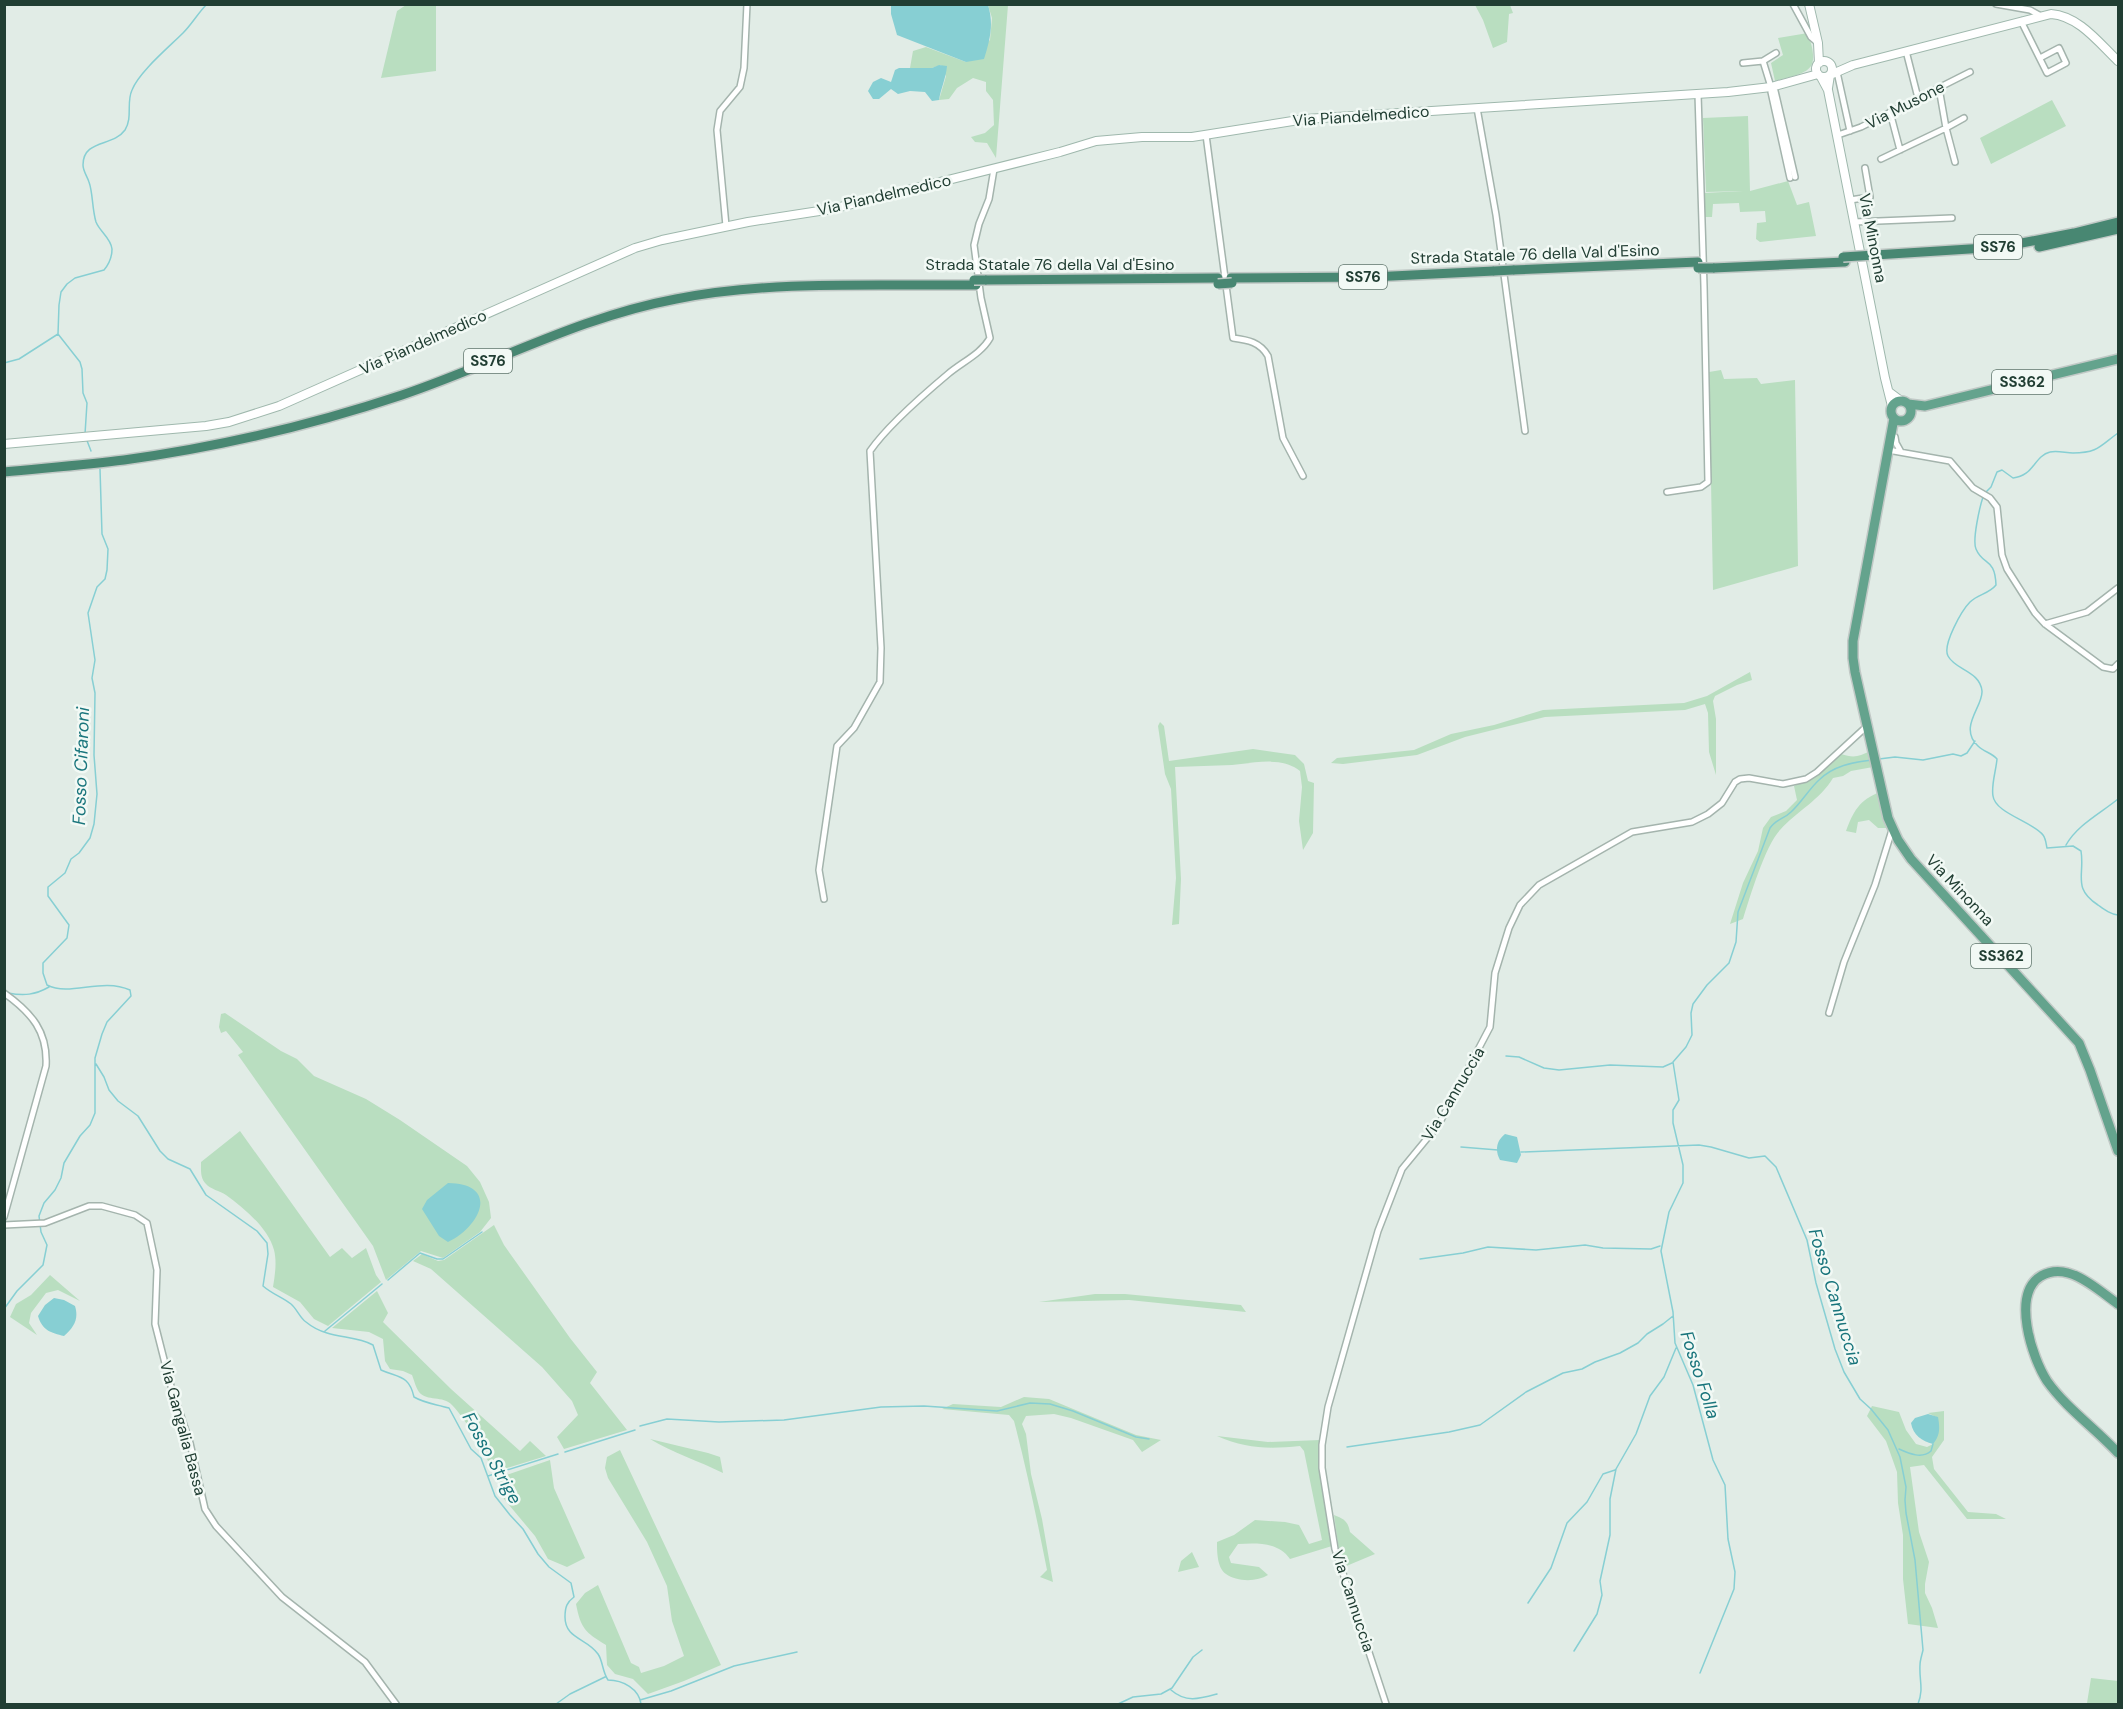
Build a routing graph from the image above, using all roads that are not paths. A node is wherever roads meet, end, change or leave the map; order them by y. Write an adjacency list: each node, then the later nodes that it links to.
1 (747, 4): 38 (street)
2 (1792, 4): 7 (street)
3 (1809, 4): 7 (main road, Via Minonna)
4 (1996, 4): 5 (street)
5 (2039, 15): 6 (main road); 12 (main road)
6 (2021, 21): 8 (main road); 10 (street)
7 (1818, 43): 14 (main road, Via Minonna)
8 (1906, 51): 14 (main road); 19 (street)
9 (1776, 52): 11 (street)
10 (2040, 58): 10 (street)
11 (1763, 61): 13 (street); 16 (street)
12 (2118, 61)
13 (1743, 63)
14 (1825, 69): 16 (main road, Via Piandelmedico); 24 (street); 26 (main road, Via Minonna)
15 (1970, 72): 17 (street, Via Musone)
16 (1772, 87): 18 (main road, Via Piandelmedico); 32 (street)
17 (1939, 88): 19 (street, Via Musone); 23 (street)
18 (1698, 94): 20 (main road, Via Piandelmedico); 56 (street)
19 (1918, 98): 21 (street, Via Musone)
20 (1477, 108): 25 (main road, Via Piandelmedico); 48 (street)
21 (1890, 112): 24 (street, Via Musone); 27 (street)
22 (1964, 118): 23 (street)
23 (1946, 128): 27 (street); 29 (street)
24 (1850, 131): 26 (street, Via Musone)
25 (1206, 135): 31 (main road, Via Piandelmedico); 55 (street)
26 (1838, 135): 33 (main road, Via Minonna)
27 (1900, 150): 28 (street)
28 (1881, 159)
29 (1955, 162)
30 (1865, 168): 33 (street)
31 (994, 169): 38 (main road, Via Piandelmedico); 62 (street)
32 (1792, 177)
33 (1850, 200): 36 (main road, Via Minonna)
34 (2118, 216): 40 (highway)
35 (1952, 218): 36 (street)
36 (1854, 222): 44 (main road, Via Minonna)
37 (2118, 222): 40 (highway, Strada Statale 76 della Val d'Esino / SS76)
38 (726, 226): 50 (main road, Via Piandelmedico)
39 (2118, 229): 41 (highway, Strada Statale 76 della Val d'Esino / SS76)
40 (2034, 242): 41 (highway, Strada Statale 76 della Val d'Esino / SS76)
41 (1875, 258): 42 (highway, Strada Statale 76 della Val d'Esino / SS76, bridge)
42 (980, 282): 53 (highway, Strada Statale 76 della Val d'Esino / SS76); 54 (highway, Strada Statale 76 della Val d'Esino / SS76)
43 (2118, 359): 45 (main road, SS362)
44 (1900, 404): 45 (main road, SS362); 46 (main road, SS362); 47 (main road)
45 (1925, 406): 47 (main road, SS362)
46 (1894, 418): 47 (main road); 51 (main road, Via Minonna / SS362)
47 (1908, 418): 49 (main road, Via Minonna / SS362)
48 (1525, 432)
49 (1895, 437): 51 (main road, Via Minonna / SS362); 52 (street)
50 (4, 444)
51 (1888, 450): 52 (street); 60 (main road, Via Minonna / SS362)
52 (1901, 452): 58 (street)
53 (4, 466)
54 (4, 472)
55 (1303, 476)
56 (1667, 492)
57 (2118, 588): 58 (street)
58 (2045, 624): 59 (street)
59 (2118, 664)
60 (1866, 727): 61 (main road, Via Minonna / SS362); 71 (street, Via Cannuccia)
61 (1892, 828): 64 (street); 65 (main road, Via Minonna / SS362)
62 (824, 899)
63 (6, 994): 66 (street)
64 (1829, 1013)
65 (2118, 1151)
66 (4, 1217)
67 (4, 1225): 70 (street, Via Gangalia Bassa)
68 (2118, 1304): 69 (main road)
69 (2118, 1453)
70 (396, 1704)
71 (1386, 1704)

